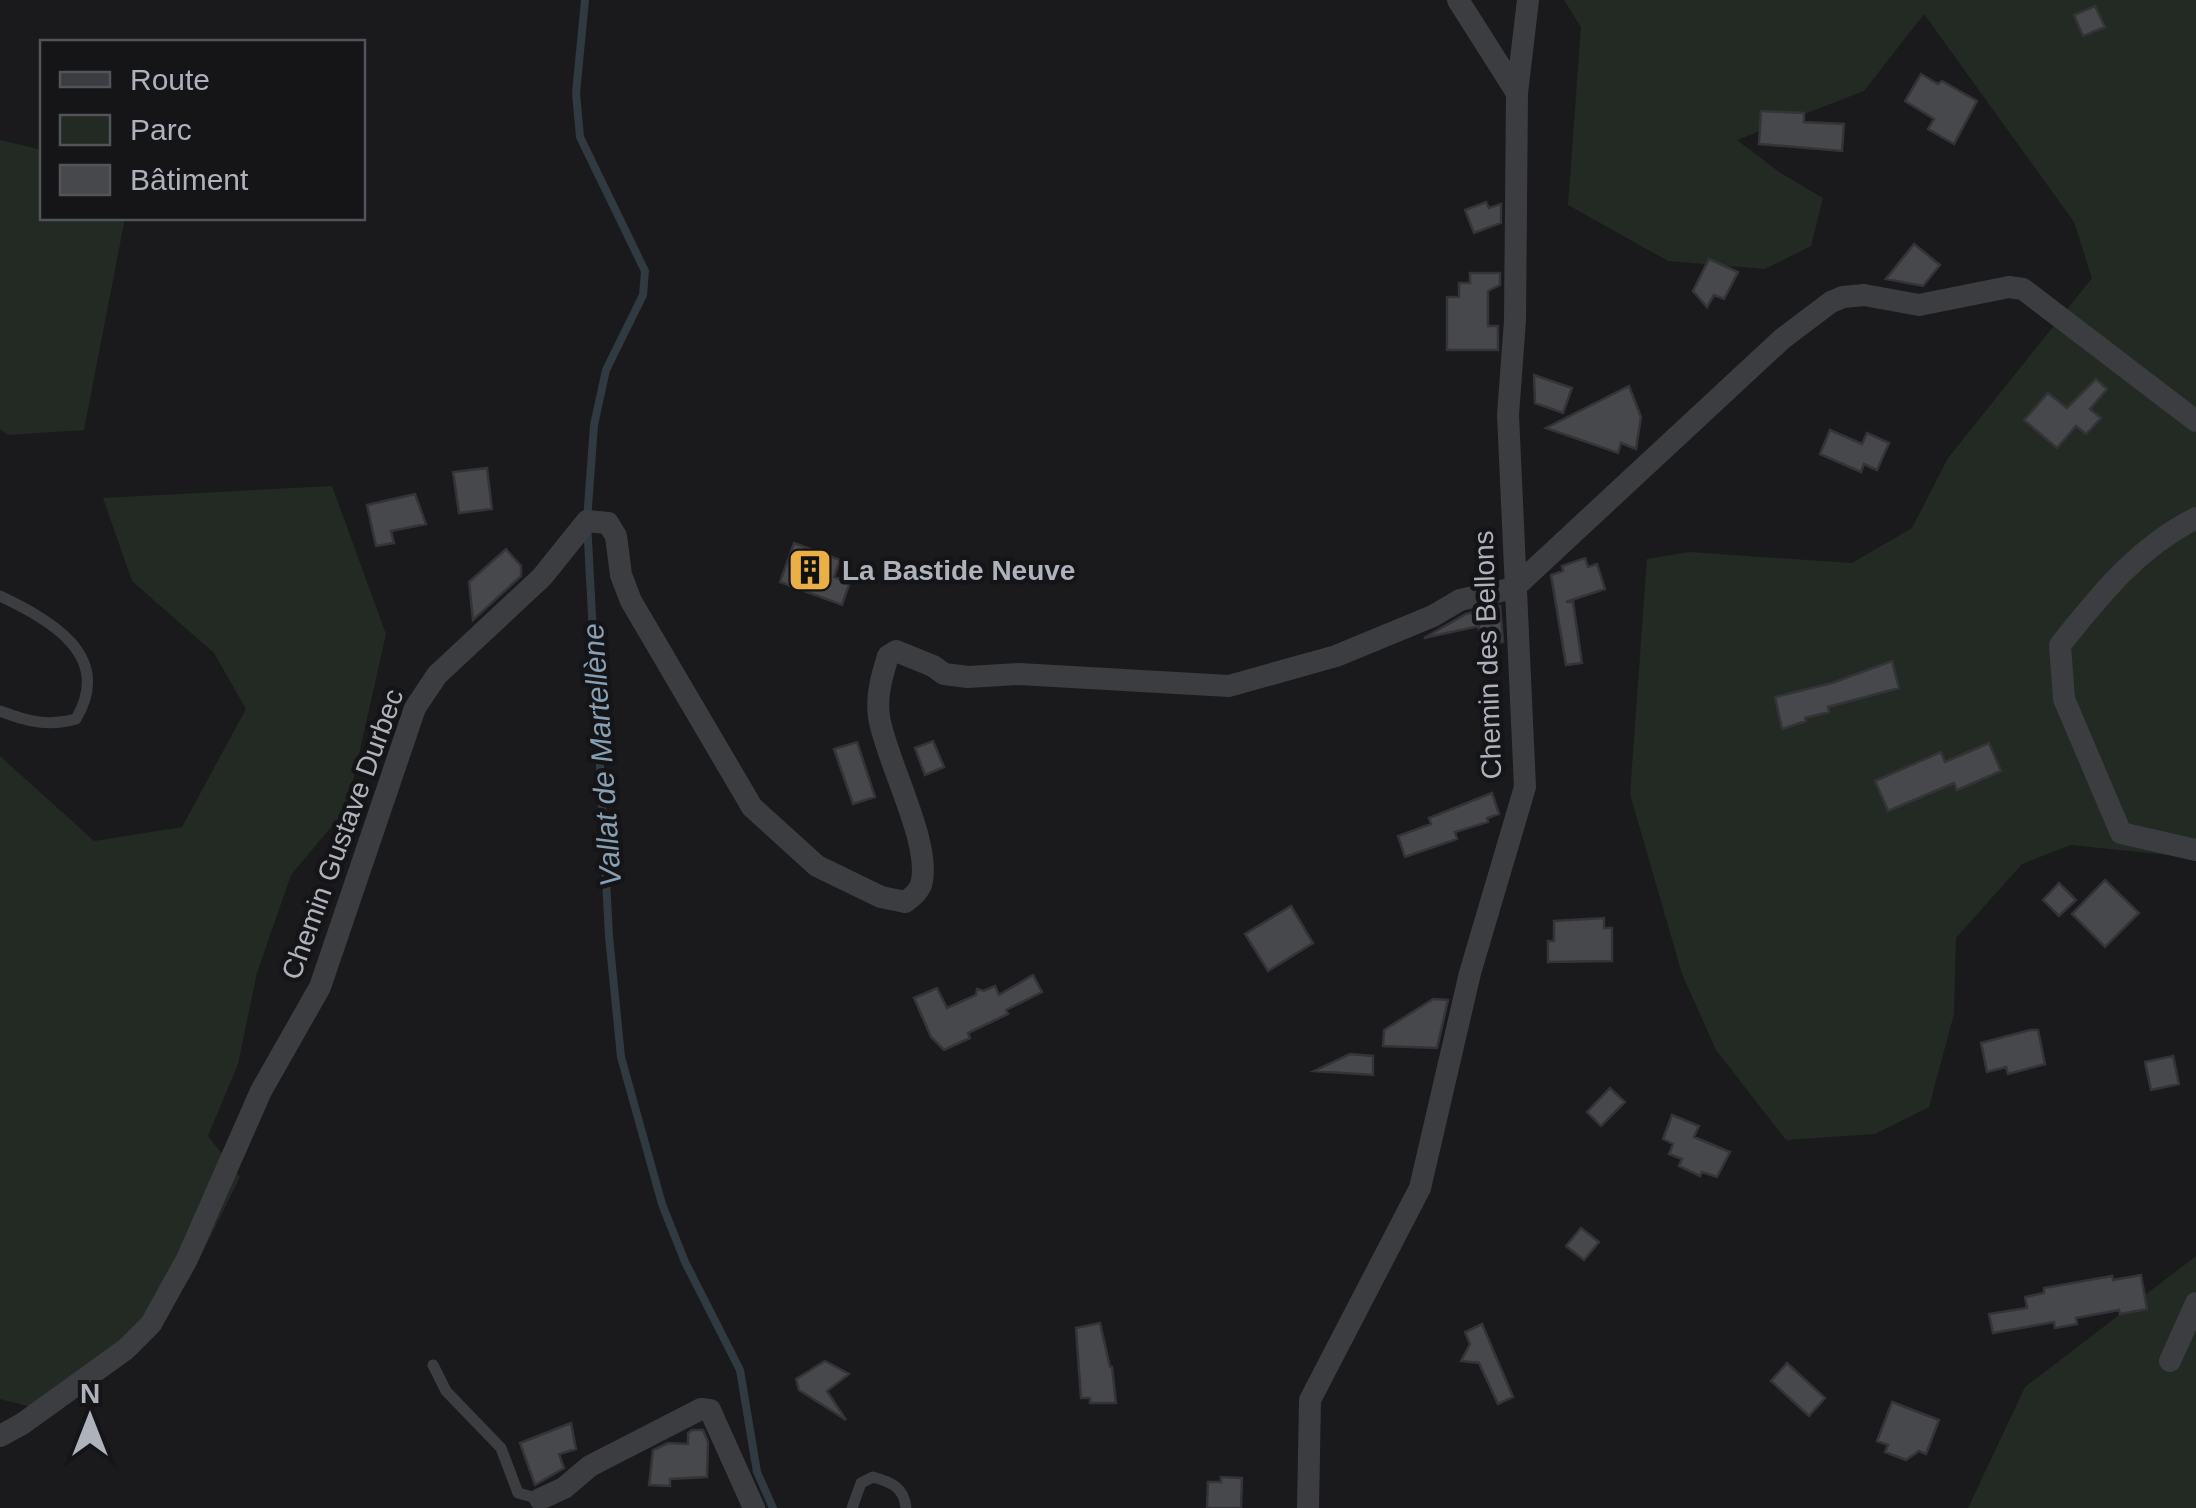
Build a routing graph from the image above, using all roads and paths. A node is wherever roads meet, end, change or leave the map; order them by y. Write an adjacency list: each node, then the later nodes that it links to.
1 (1458, 0): 3 (street)
2 (1528, 0): 3 (street, Chemin des Bellons)
3 (1517, 93): 6 (street, Chemin des Bellons)
4 (2196, 422): 6 (street)
5 (2196, 518): 9 (street)
6 (1514, 588): 13 (street, Chemin Gustave Durbec); 18 (street, Chemin des Bellons)
7 (0, 596): 8 (lane)
8 (0, 711)
9 (2196, 850)
10 (2196, 1303): 11 (street)
11 (2170, 1361)
12 (433, 1365): 14 (lane)
13 (0, 1436)
14 (540, 1499): 15 (street)
15 (754, 1508)
16 (852, 1508): 17 (lane)
17 (906, 1508)
18 (1308, 1508)

